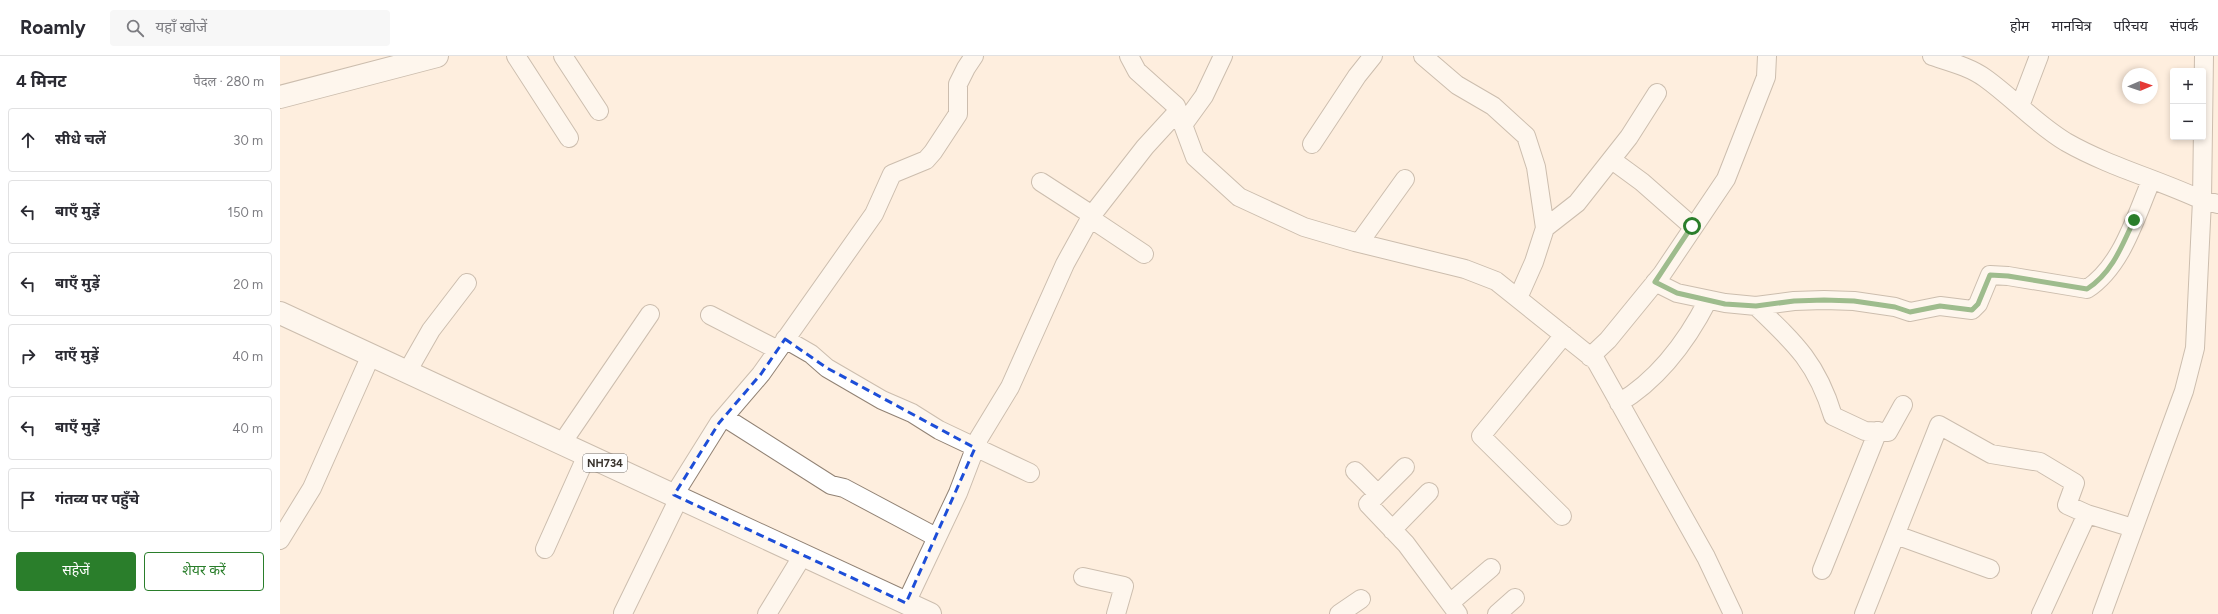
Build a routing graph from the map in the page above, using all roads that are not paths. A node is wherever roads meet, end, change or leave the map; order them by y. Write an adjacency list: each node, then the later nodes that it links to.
1 (436, 56): 14 (main road)
2 (516, 56): 18 (street)
3 (563, 56): 16 (street)
4 (974, 56): 39 (street)
5 (1129, 56): 17 (street)
6 (1223, 56): 17 (street)
7 (1373, 56): 19 (street)
8 (1423, 56): 27 (street)
9 (1767, 56): 26 (street)
10 (1932, 56): 15 (street)
11 (2039, 56): 15 (street)
12 (2204, 56): 24 (street)
13 (1657, 93): 20 (street)
14 (280, 97)
15 (2020, 106): 22 (street)
16 (599, 111)
17 (1181, 118): 25 (street); 28 (street)
18 (569, 138)
19 (1312, 144)
20 (1612, 160): 26 (street); 27 (street)
21 (1405, 179): 28 (street)
22 (2151, 181): 24 (street); 34 (street)
23 (1041, 182): 25 (street)
24 (2210, 202): 58 (street)
25 (1091, 217): 29 (street); 48 (street)
26 (1692, 226): 30 (street)
27 (1545, 228): 32 (street)
28 (1359, 243): 32 (street)
29 (1144, 254)
30 (1655, 282): 33 (street); 41 (street)
31 (467, 283): 42 (street)
32 (1518, 298): 38 (street)
33 (1708, 300): 34 (street); 43 (street)
34 (1756, 306): 46 (street)
35 (280, 313): 40 (main road, NH734)
36 (650, 314): 47 (street)
37 (710, 315): 39 (street)
38 (1564, 335): 41 (street); 57 (street)
39 (781, 344): 45 (street); 48 (street)
40 (371, 355): 42 (main road, NH734); 62 (street)
41 (1590, 357): 43 (street)
42 (408, 372): 47 (main road, NH734)
43 (1619, 403): 79 (street)
44 (1903, 406): 46 (street)
45 (724, 417): 55 (street); 61 (street)
46 (1878, 431): 67 (street)
47 (562, 444): 49 (main road, NH734)
48 (975, 448): 52 (street); 61 (street)
49 (587, 455): 55 (main road, NH734); 63 (street)
50 (1405, 467): 54 (street)
51 (1355, 471): 54 (street)
52 (1030, 473)
53 (1429, 492): 59 (street)
54 (1378, 494): 59 (street)
55 (676, 496): 64 (main road, NH734); 73 (street)
56 (2087, 514): 58 (street); 60 (street); 81 (street)
57 (1562, 516)
58 (2133, 528): 82 (street)
59 (1392, 530): 72 (street)
60 (1896, 535): 66 (street); 80 (street)
61 (936, 537): 71 (street)
62 (280, 540)
63 (545, 549)
64 (803, 555): 71 (main road, NH734); 74 (street)
65 (1491, 568): 72 (street)
66 (1990, 569)
67 (1822, 570)
68 (1083, 577): 76 (street)
69 (1515, 598): 78 (street)
70 (1361, 599): 77 (street)
71 (906, 603): 75 (main road, NH734)
72 (1454, 608)
73 (623, 612)
74 (767, 614)
75 (928, 614)
76 (1116, 614)
77 (1339, 614)
78 (1497, 614)
79 (1733, 614)
80 (1864, 614)
81 (2040, 614)
82 (2102, 614)

